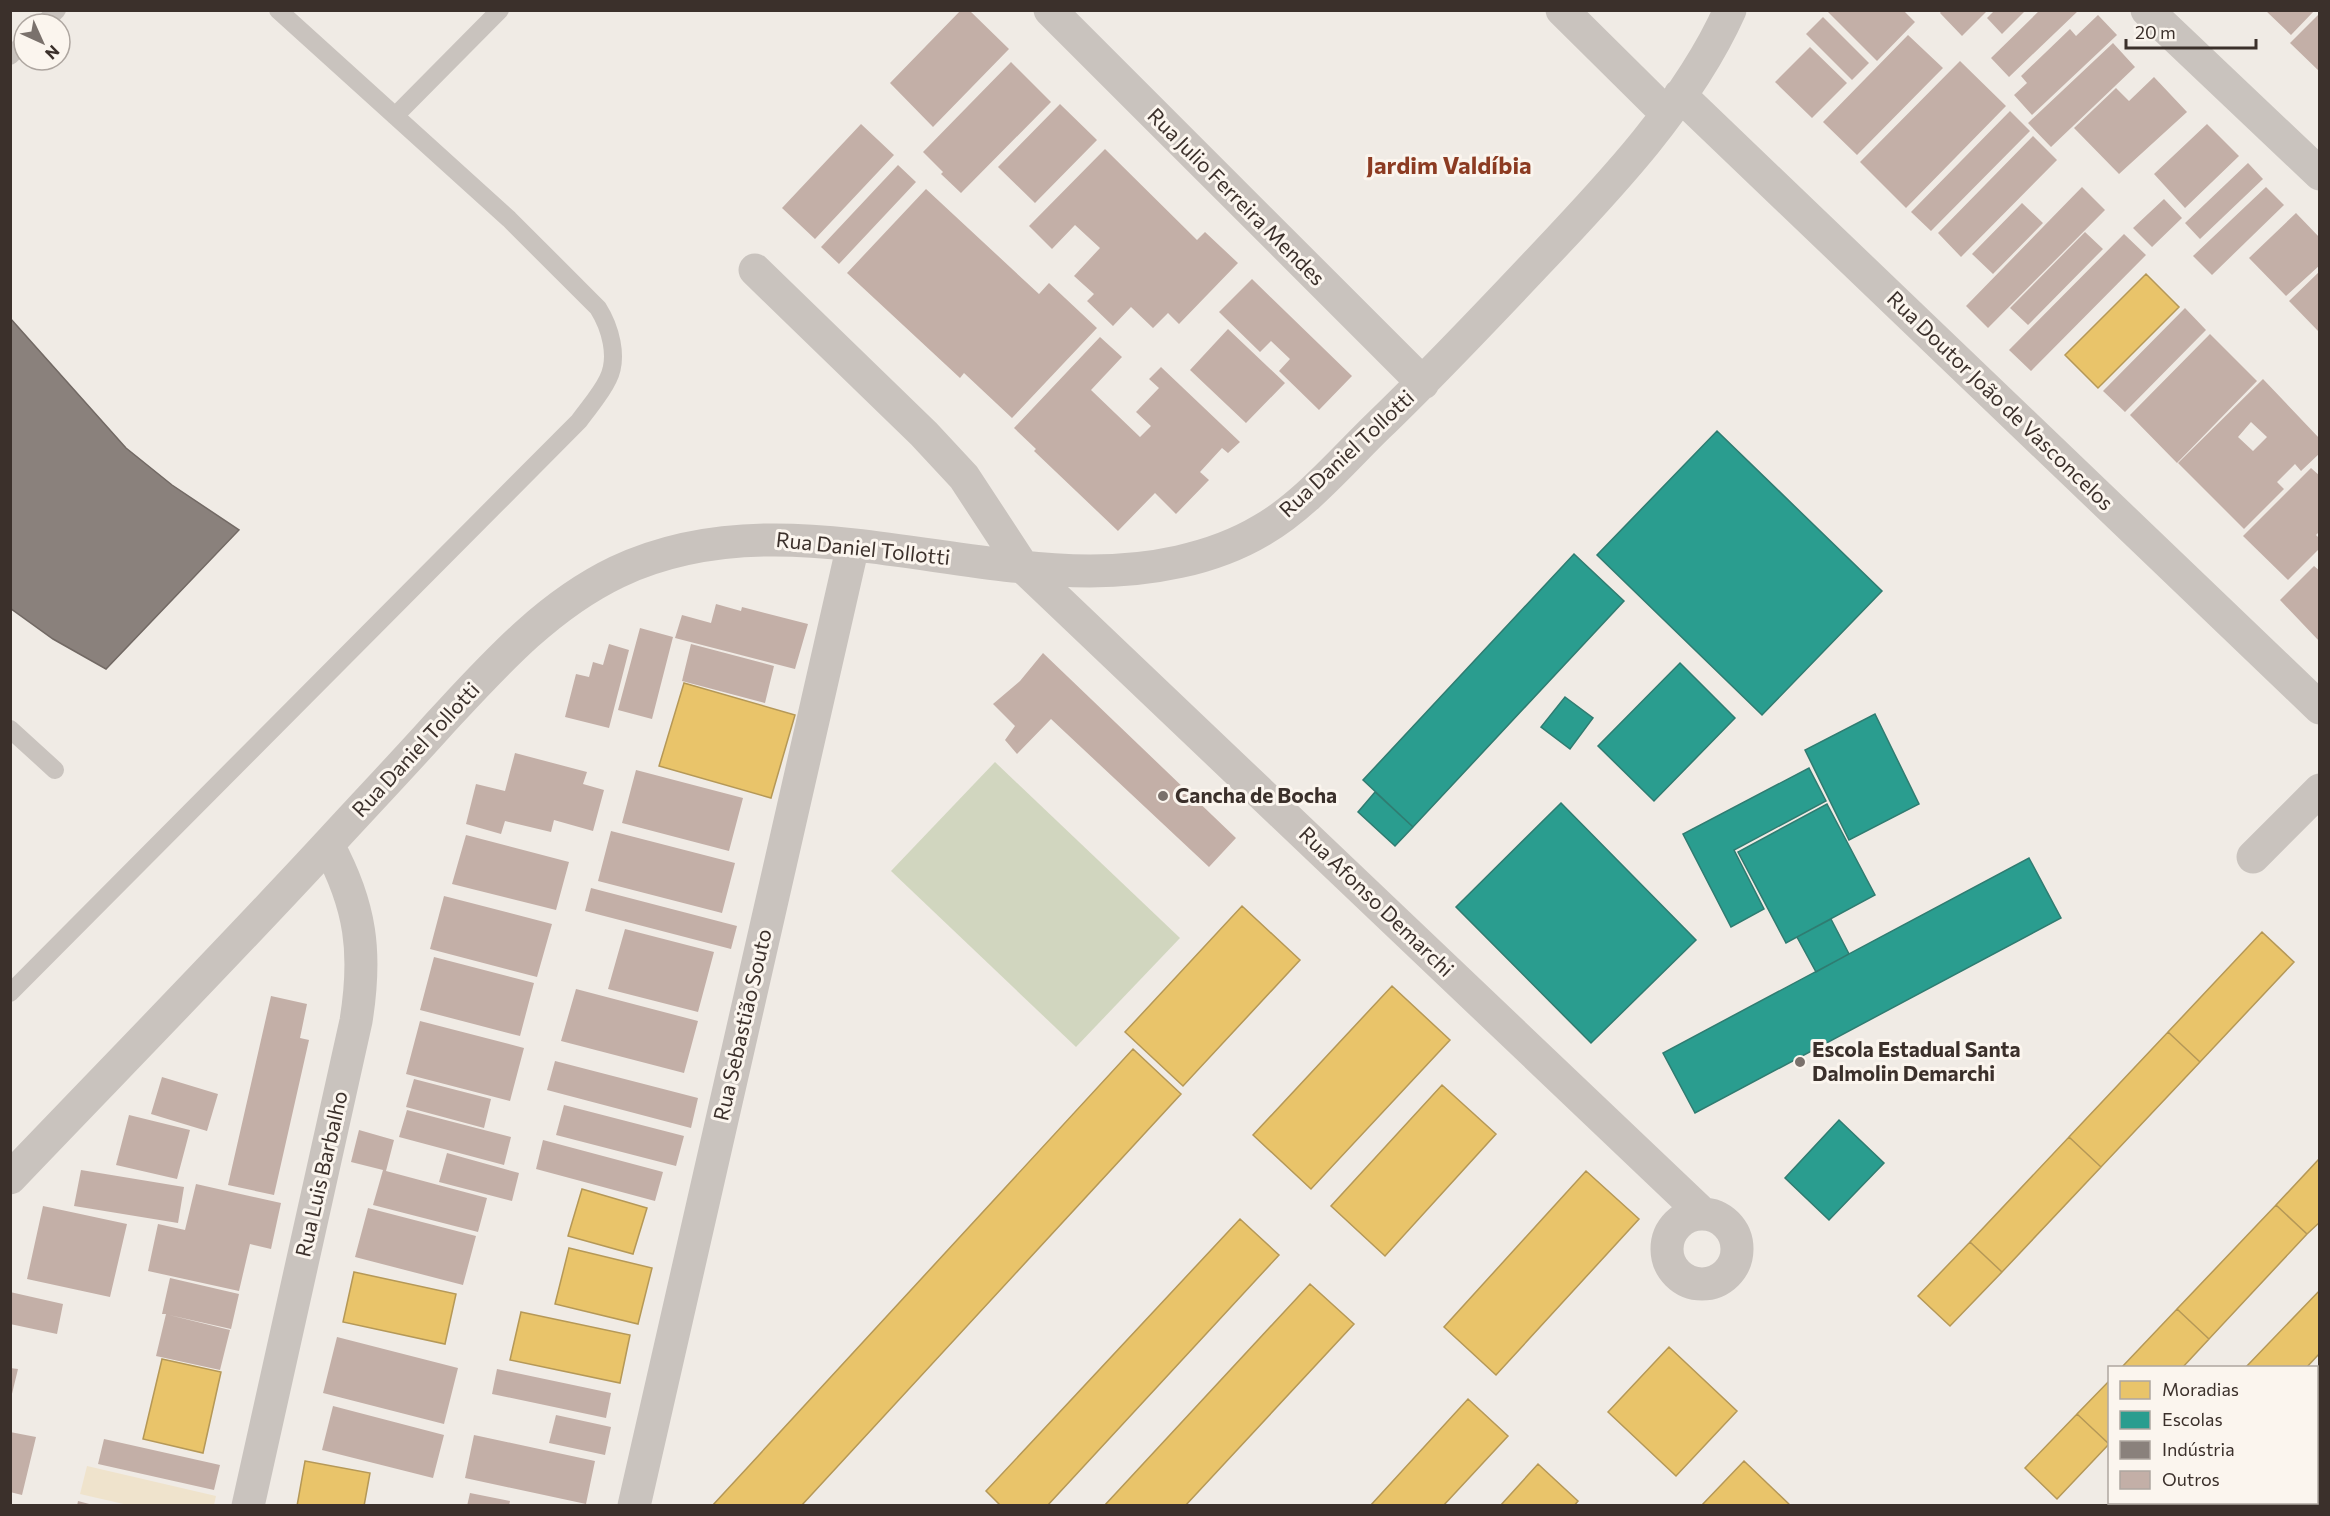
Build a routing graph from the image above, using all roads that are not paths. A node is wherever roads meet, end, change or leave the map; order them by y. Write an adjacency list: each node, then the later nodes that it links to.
1 (278, 10): 8 (lane)
2 (500, 10): 8 (lane)
3 (1050, 10): 11 (street, Rua Julio Ferreira Mendes)
4 (1562, 10): 7 (street, Rua Doutor João de Vasconcelos)
5 (1730, 10): 7 (street, Rua Daniel Tollotti)
6 (2147, 10): 9 (street)
7 (1673, 104): 11 (street, Rua Daniel Tollotti); 14 (street, Rua Doutor João de Vasconcelos)
8 (395, 116): 20 (lane)
9 (2319, 174)
10 (755, 270): 13 (street, Rua Afonso Demarchi)
11 (1423, 383): 13 (street, Rua Daniel Tollotti)
12 (853, 545): 13 (street, Rua Daniel Tollotti); 18 (street, Rua Daniel Tollotti); 24 (street, Rua Sebastião Souto)
13 (1023, 567): 22 (street, Rua Afonso Demarchi)
14 (2319, 708)
15 (10, 729): 16 (lane)
16 (56, 770)
17 (2319, 790): 19 (street)
18 (328, 845): 21 (street, Rua Daniel Tollotti); 23 (street, Rua Luis Barbalho)
19 (2253, 857)
20 (10, 993)
21 (10, 1178)
22 (1702, 1213)
23 (248, 1506)
24 (634, 1506)

